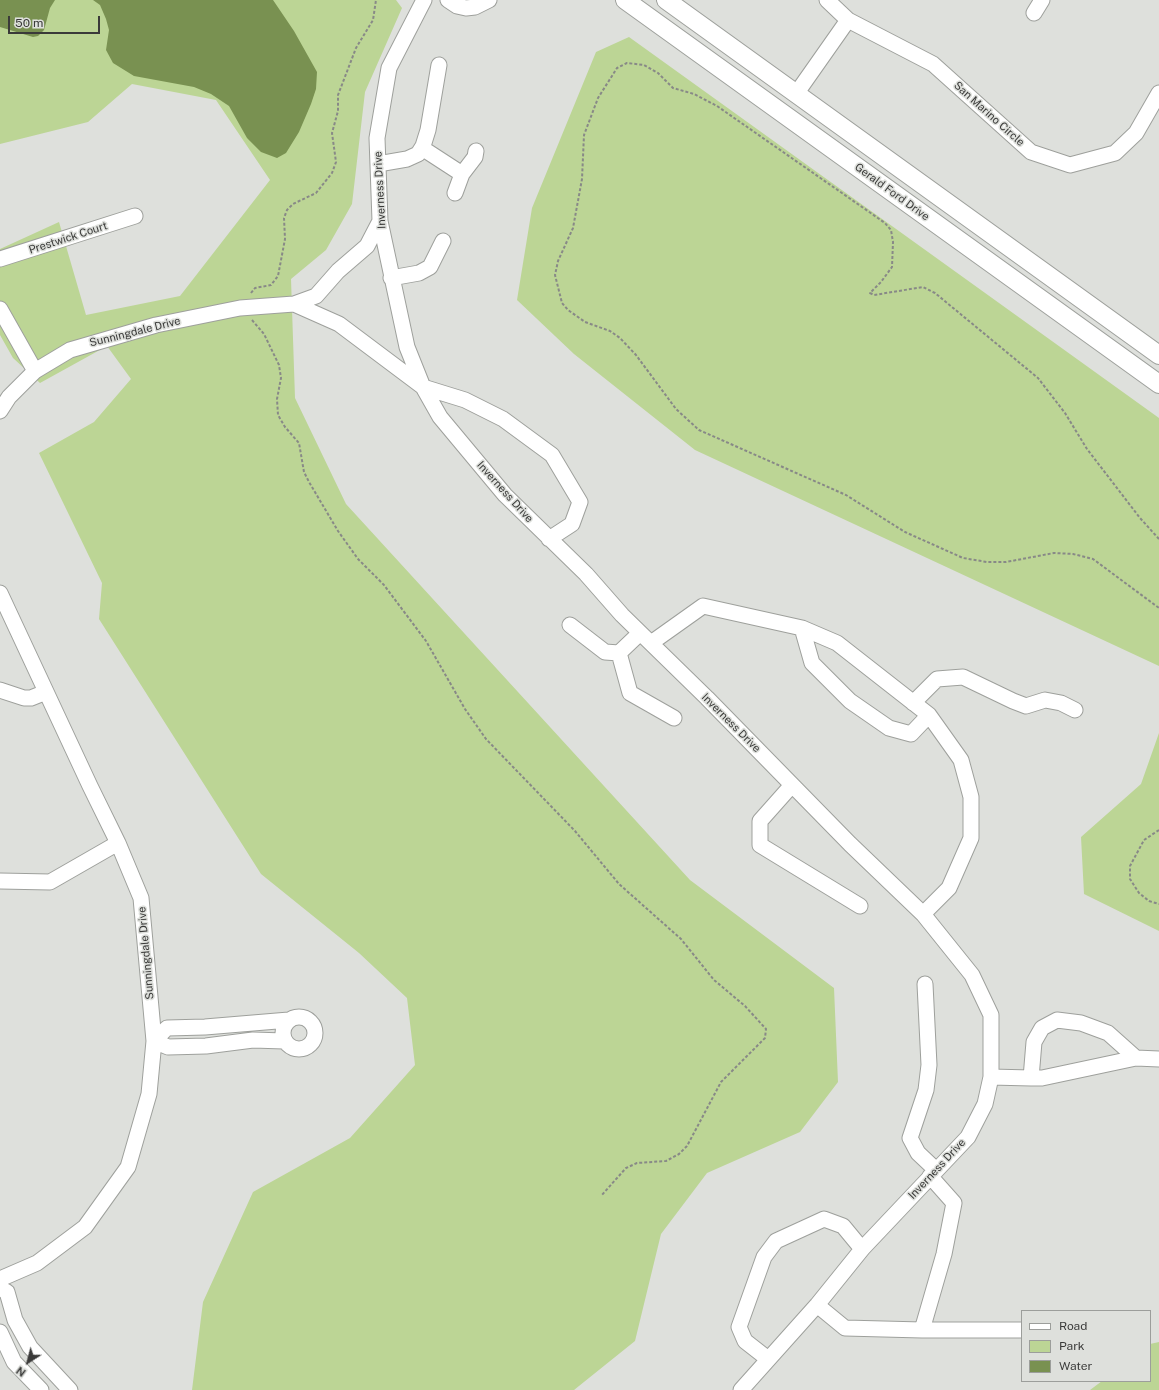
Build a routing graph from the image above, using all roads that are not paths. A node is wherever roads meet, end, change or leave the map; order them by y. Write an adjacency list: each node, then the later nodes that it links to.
1 (448, 0): 2 (street)
2 (489, 0)
3 (625, 0): 27 (main road, Gerald Ford Drive)
4 (666, 0): 12 (main road)
5 (826, 0): 9 (street, San Marino Circle)
6 (1042, 0): 8 (street)
7 (421, 2): 15 (street, Inverness Drive)
8 (1034, 13)
9 (848, 20): 11 (street, San Marino Circle); 12 (street)
10 (439, 65): 13 (street)
11 (1159, 93)
12 (796, 94): 25 (main road)
13 (422, 148): 15 (street); 16 (street)
14 (476, 151): 16 (street)
15 (378, 164): 19 (street, Inverness Drive)
16 (462, 174): 17 (street)
17 (455, 193)
18 (136, 216): 21 (street, Prestwick Court)
19 (380, 221): 22 (street, Inverness Drive); 23 (street, Sunningdale Drive)
20 (443, 241): 22 (street)
21 (0, 259)
22 (391, 278): 28 (street, Inverness Drive)
23 (294, 304): 26 (street, Sunningdale Drive); 28 (street, Sunningdale Drive)
24 (0, 309): 26 (street)
25 (1159, 355)
26 (34, 371): 29 (street, Sunningdale Drive)
27 (1159, 384)
28 (423, 387): 30 (street, Inverness Drive); 30 (street)
29 (0, 412)
30 (549, 539): 34 (street, Inverness Drive)
31 (0, 593): 37 (street, Sunningdale Drive)
32 (570, 625): 35 (street)
33 (802, 628): 34 (street); 38 (street); 40 (street)
34 (645, 638): 35 (street); 42 (street, Inverness Drive)
35 (619, 653): 41 (street)
36 (0, 690): 37 (street)
37 (46, 692): 43 (street, Sunningdale Drive)
38 (913, 703): 39 (street); 40 (street)
39 (1075, 710)
40 (929, 715): 46 (street)
41 (674, 718)
42 (792, 785): 45 (street); 46 (street, Inverness Drive)
43 (118, 843): 44 (street); 52 (street, Sunningdale Drive)
44 (0, 881)
45 (860, 906)
46 (923, 914): 57 (street, Inverness Drive)
47 (925, 984): 59 (street)
48 (289, 1020): 49 (street); 53 (street); 53 (street)
49 (251, 1022): 50 (street); 51 (street)
50 (205, 1027): 52 (street); 54 (street)
51 (253, 1040): 53 (street); 54 (street)
52 (154, 1041): 54 (street); 61 (street, Sunningdale Drive)
53 (284, 1041)
54 (206, 1046)
55 (1136, 1058): 56 (street); 58 (street); 58 (street)
56 (1159, 1059)
57 (991, 1077): 58 (street); 59 (street, Inverness Drive)
58 (1031, 1078)
59 (933, 1173): 60 (street, Inverness Drive); 66 (street)
60 (862, 1249): 63 (street, Inverness Drive); 69 (street)
61 (0, 1279)
62 (0, 1288): 64 (street)
63 (816, 1305): 66 (street); 69 (street, Inverness Drive)
64 (15, 1320): 65 (street); 70 (street)
65 (0, 1328)
66 (922, 1330): 67 (street)
67 (1021, 1330)
68 (0, 1332): 71 (street)
69 (768, 1359): 73 (street, Inverness Drive)
70 (55, 1373): 71 (street); 72 (street)
71 (41, 1390)
72 (70, 1390)
73 (741, 1390)

